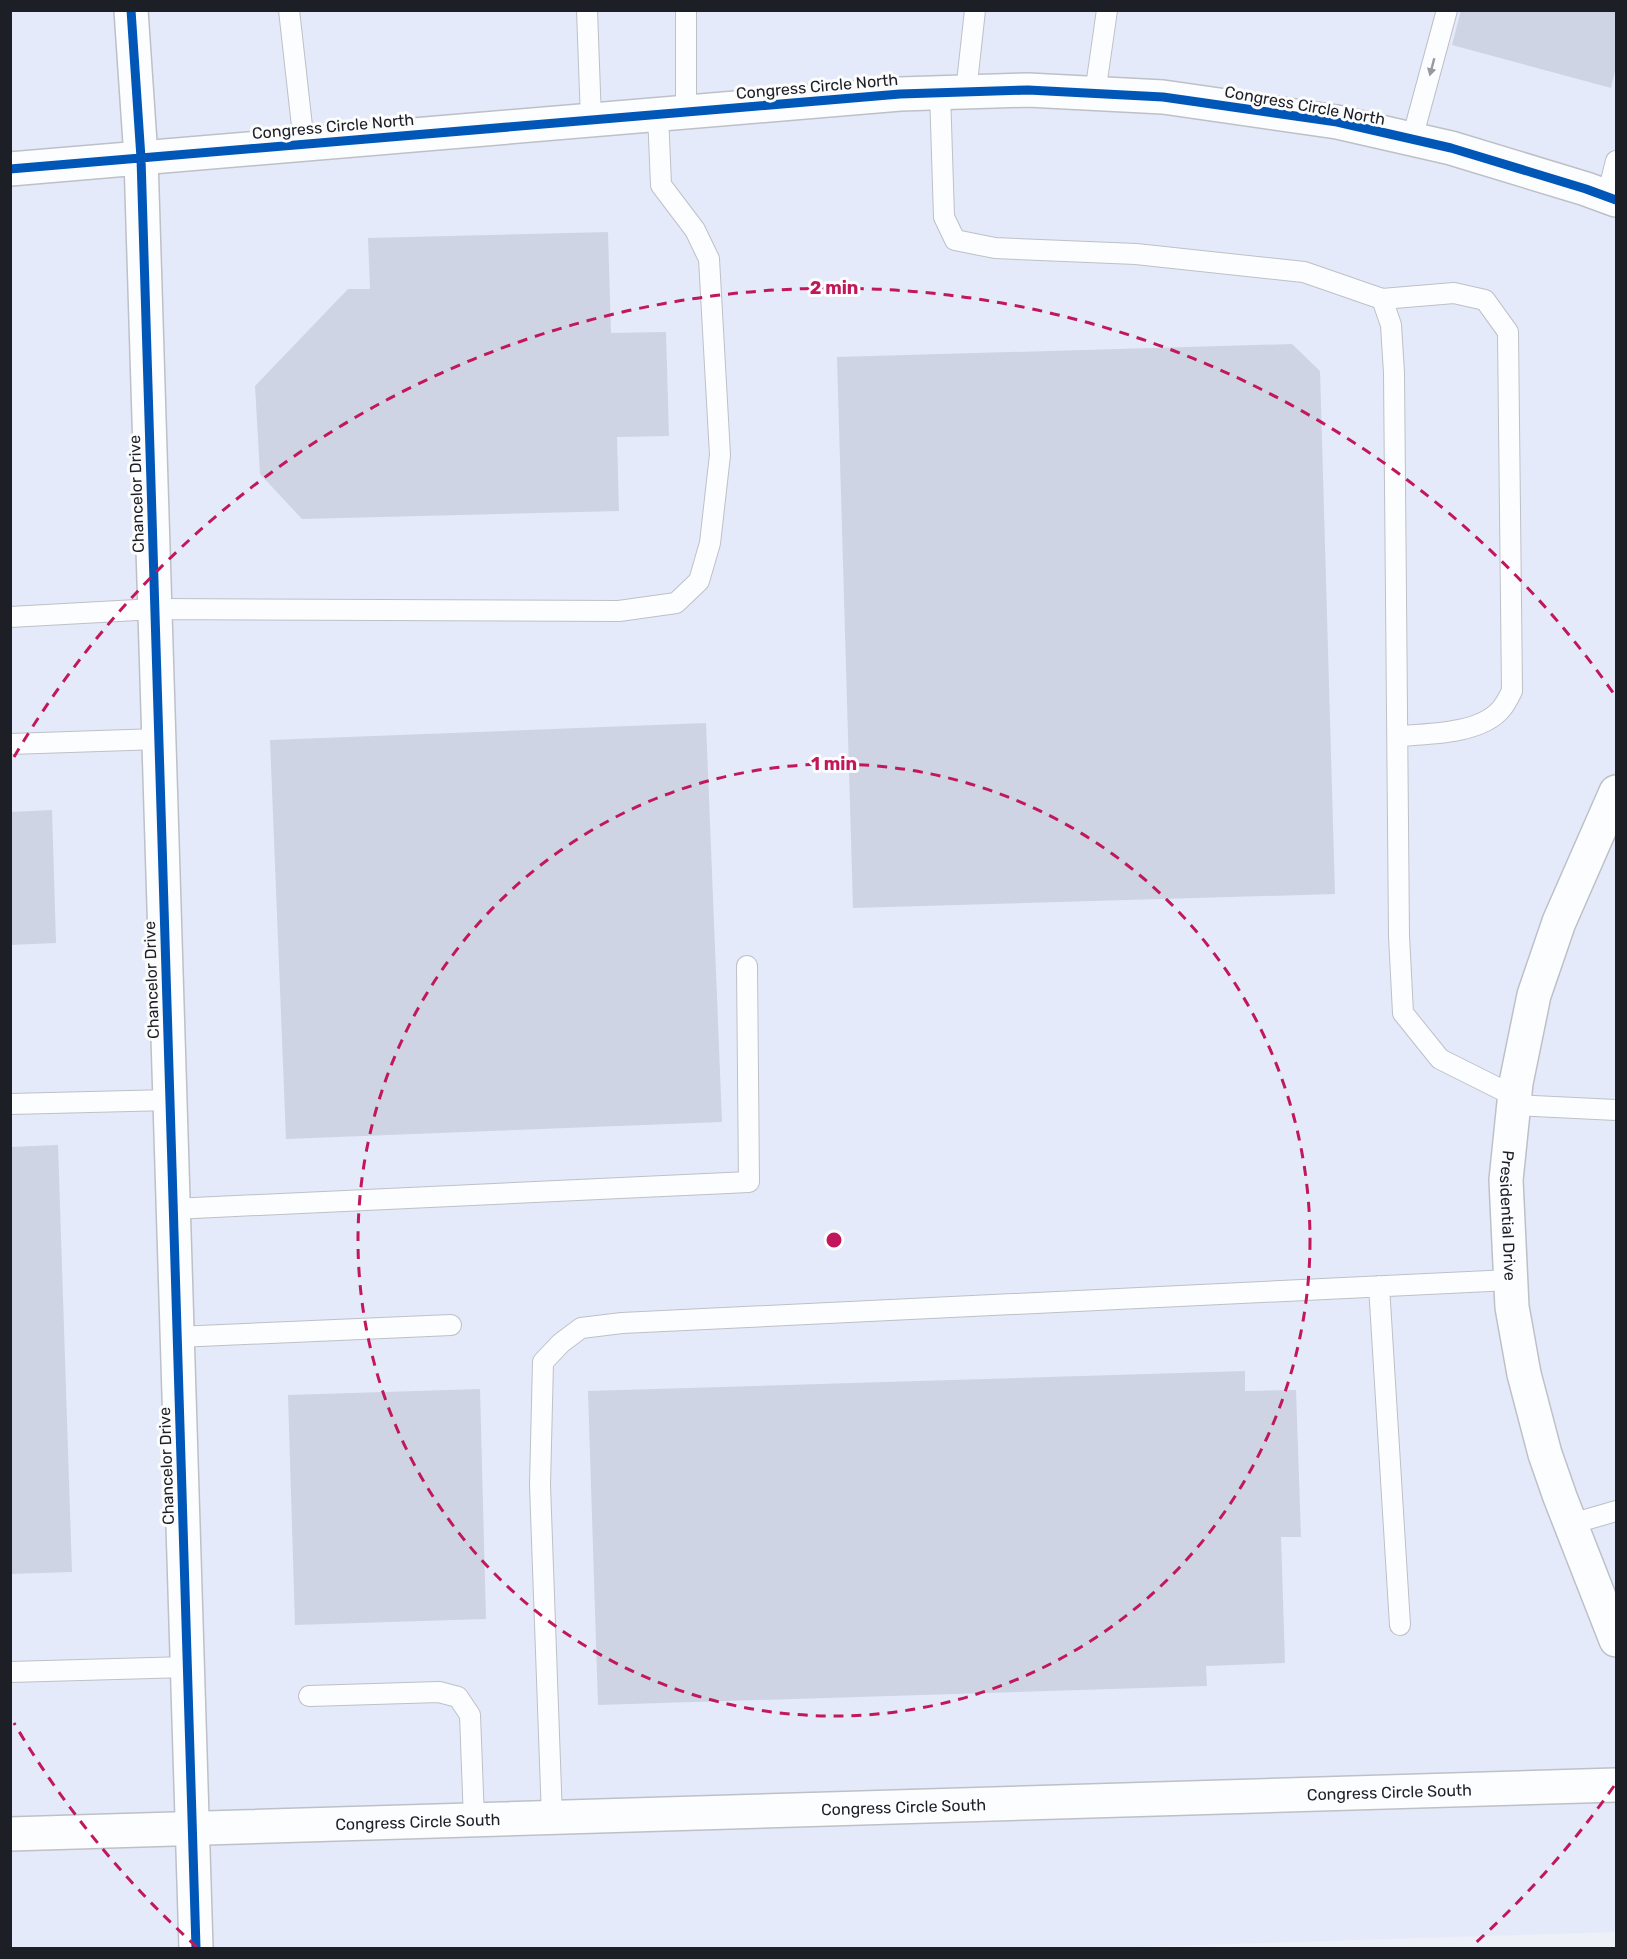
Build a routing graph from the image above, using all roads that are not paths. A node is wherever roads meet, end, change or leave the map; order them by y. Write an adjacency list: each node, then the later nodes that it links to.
1 (130, 10): 14 (street, Chancelor Drive)
2 (289, 10): 13 (lane)
3 (587, 10): 11 (lane)
4 (686, 10): 10 (lane)
5 (975, 10): 8 (lane)
6 (1107, 10): 9 (lane)
7 (1447, 10): 12 (lane, one-way to 12)
8 (953, 92): 9 (street, Congress Circle North); 10 (street, Congress Circle North); 18 (lane)
9 (1095, 94): 12 (street, Congress Circle North)
10 (672, 113): 11 (street, Congress Circle North); 19 (lane)
11 (591, 120): 13 (street, Congress Circle North)
12 (1412, 139): 17 (street, Congress Circle North)
13 (304, 144): 14 (street, Congress Circle North)
14 (141, 158): 16 (street, Congress Circle North); 19 (street, Chancelor Drive)
15 (1617, 161): 17 (lane)
16 (10, 169)
17 (1612, 198)
18 (1382, 298): 21 (lane); 21 (lane)
19 (155, 609): 20 (lane); 22 (street, Chancelor Drive)
20 (10, 617)
21 (1398, 736): 27 (lane)
22 (159, 739): 23 (lane); 26 (street, Chancelor Drive)
23 (10, 744)
24 (1617, 792): 27 (street, Presidential Drive)
25 (747, 966): 30 (lane)
26 (170, 1101): 28 (lane); 30 (street, Chancelor Drive)
27 (1514, 1101): 29 (lane); 31 (street, Presidential Drive)
28 (10, 1104)
29 (1617, 1110)
30 (173, 1209): 34 (street, Chancelor Drive)
31 (1510, 1280): 32 (lane); 36 (street, Presidential Drive)
32 (1378, 1286): 37 (lane); 43 (lane)
33 (451, 1325): 34 (lane)
34 (177, 1337): 39 (street, Chancelor Drive)
35 (1617, 1511): 36 (lane)
36 (1571, 1524): 38 (street, Presidential Drive)
37 (1400, 1625)
38 (1617, 1640)
39 (187, 1667): 40 (lane); 45 (street, Chancelor Drive)
40 (10, 1672)
41 (309, 1695): 44 (lane)
42 (1617, 1785): 43 (street, Congress Circle South)
43 (552, 1818): 44 (street, Congress Circle South)
44 (474, 1820): 45 (street, Congress Circle South)
45 (192, 1829): 46 (street, Congress Circle South); 47 (street, Chancelor Drive)
46 (10, 1834)
47 (195, 1948)

